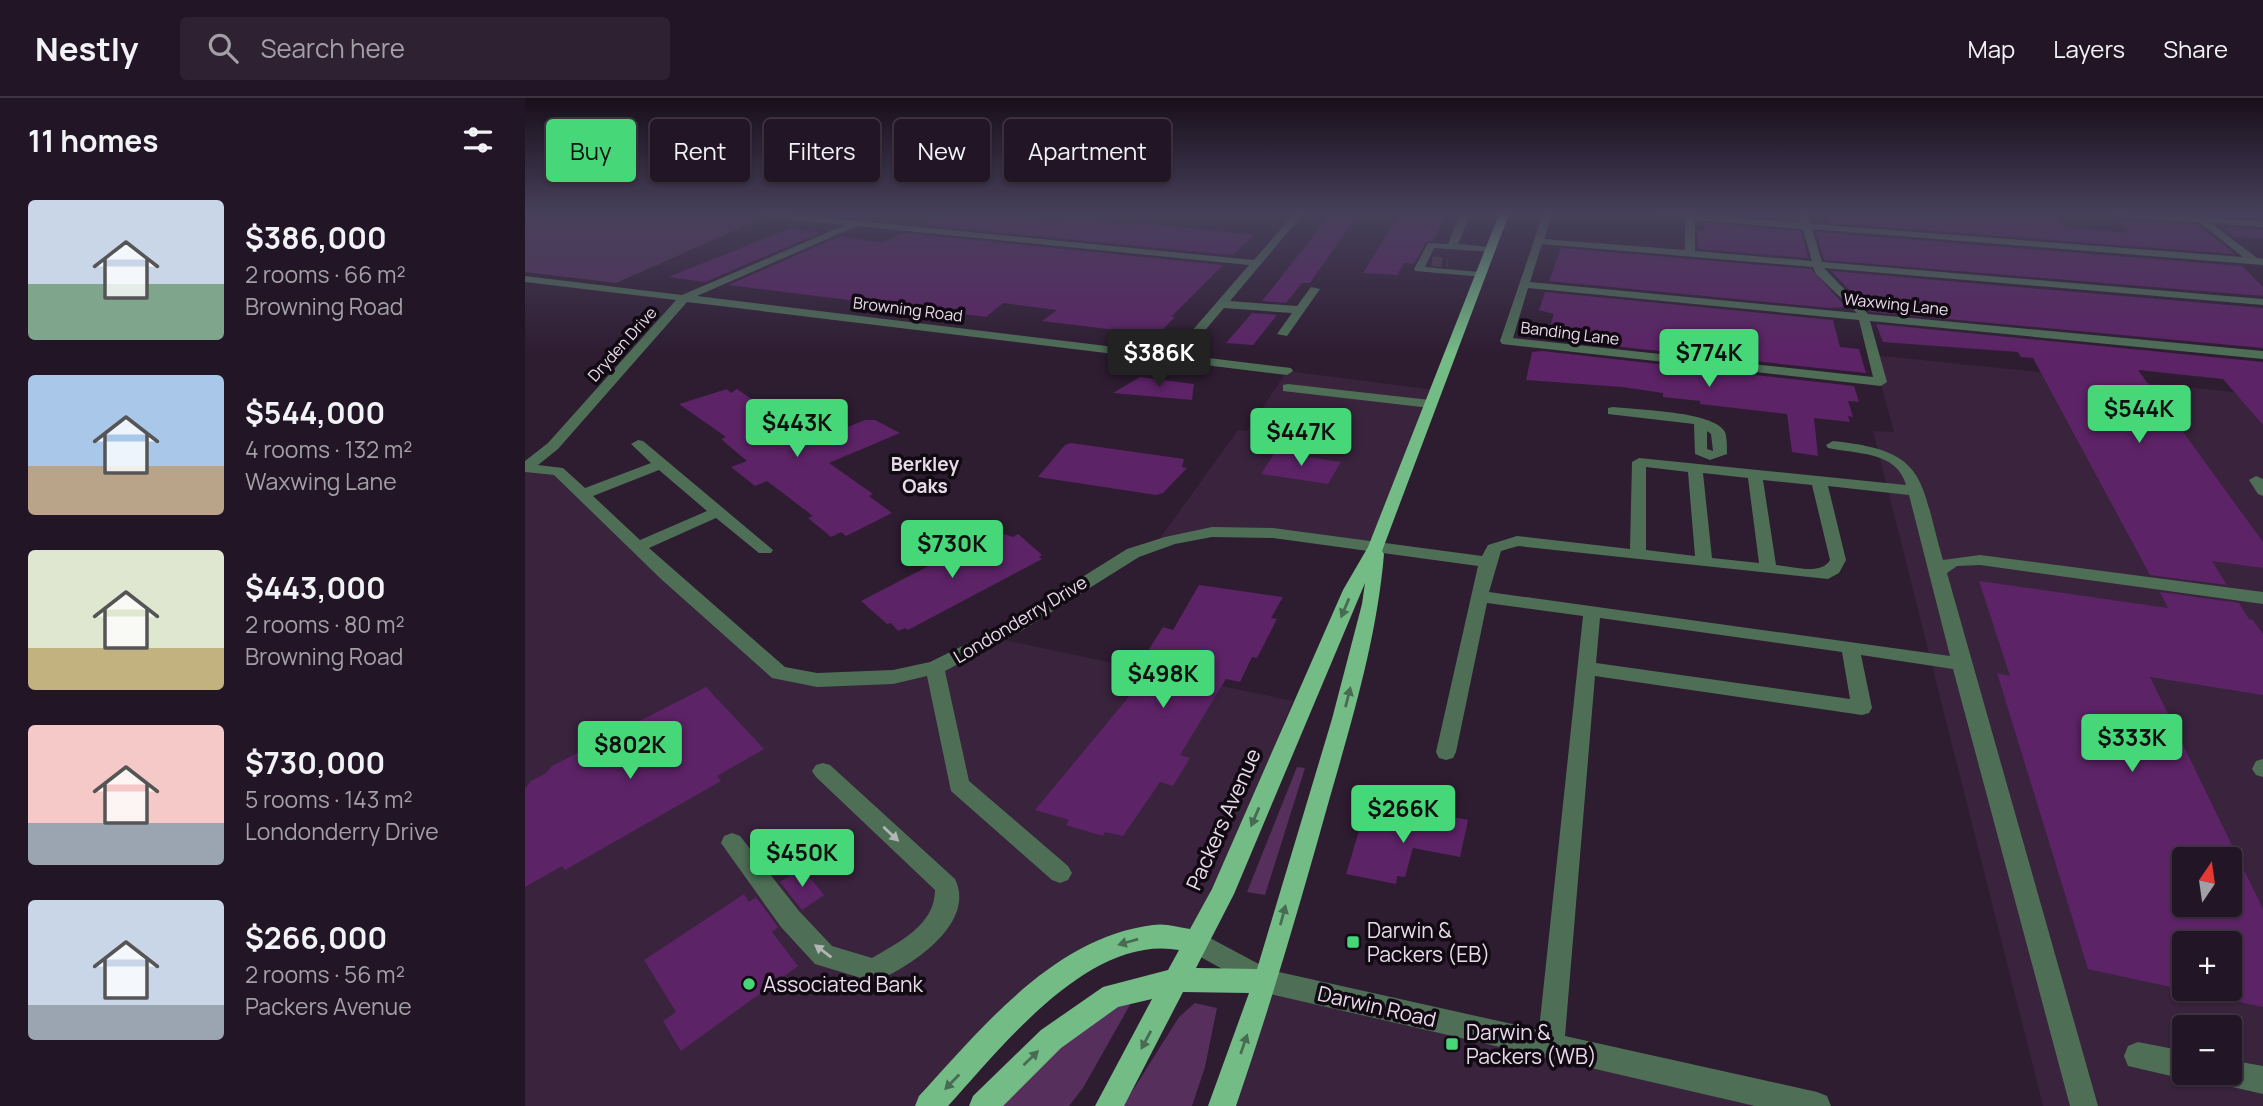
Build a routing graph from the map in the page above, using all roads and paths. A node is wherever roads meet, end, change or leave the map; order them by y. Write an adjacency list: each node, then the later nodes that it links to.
1 (769, 261): 16 (street, Dryden Drive)
2 (1236, 261): 10 (street)
3 (1426, 261): 4 (street)
4 (1441, 261)
5 (1458, 261): 12 (street)
6 (1485, 261): 12 (main road, Packers Avenue)
7 (1533, 261): 14 (street)
8 (1772, 261): 11 (street)
9 (1817, 261): 11 (street)
10 (1256, 263): 18 (street)
11 (1818, 265): 17 (street); 20 (street)
12 (1479, 275): 26 (main road, Packers Avenue)
13 (525, 279): 16 (street, Browning Road)
14 (1525, 285): 20 (street, Waxwing Lane); 20 (street, Banding Lane)
15 (1315, 289): 19 (street)
16 (684, 298): 23 (street, Browning Road); 32 (street, Dryden Drive)
17 (2263, 302)
18 (1221, 304): 19 (street); 23 (street)
19 (1300, 310): 21 (street)
20 (1863, 316): 22 (street, Waxwing Lane)
21 (1283, 334)
22 (2263, 355)
23 (1176, 357): 24 (street, Browning Road)
24 (1287, 371)
25 (1288, 388): 26 (street)
26 (1430, 404): 39 (main road, Packers Avenue)
27 (1613, 411): 31 (street)
28 (638, 444): 30 (street)
29 (1833, 445): 35 (street)
30 (661, 464): 36 (street); 37 (street)
31 (1705, 464): 33 (street); 41 (street); 42 (street)
32 (525, 468): 36 (street, Londonderry Drive)
33 (1755, 474): 34 (street); 44 (street)
34 (1819, 481): 35 (street); 44 (street)
35 (1916, 491): 45 (street)
36 (583, 494): 38 (street, Londonderry Drive)
37 (718, 512): 38 (street); 40 (street)
38 (638, 547): 51 (street, Londonderry Drive)
39 (1376, 547): 43 (street, Londonderry Drive); 51 (street, Londonderry Drive); 57 (main road, Packers Avenue, one-way to 57); 59 (main road, Packers Avenue, one-way to 39)
40 (765, 550)
41 (1638, 553): 42 (street); 43 (street)
42 (1704, 561): 44 (street)
43 (1487, 562): 46 (street)
44 (1768, 569)
45 (1938, 572): 47 (street); 50 (street)
46 (1480, 596): 48 (street); 53 (street)
47 (2263, 598)
48 (1592, 612): 49 (street); 52 (street)
49 (1850, 647): 50 (street); 52 (street)
50 (1961, 664): 70 (street)
51 (935, 668): 56 (street)
52 (1586, 668): 60 (street)
53 (1446, 751)
54 (823, 771): 55 (street, one-way to 55)
55 (732, 843)
56 (1060, 873)
57 (1195, 941): 58 (main road, Packers Avenue); 59 (street, Darwin Road); 65 (main road, Darwin Road, one-way to 65)
58 (1179, 980): 59 (main road, Darwin Road); 66 (main road, Darwin Road, one-way to 58); 67 (main road, Packers Avenue, one-way to 67)
59 (1266, 981): 60 (street, Darwin Road); 68 (main road, Packers Avenue, one-way to 59)
60 (1551, 1046): 69 (street, Darwin Road)
61 (2138, 1056): 62 (street)
62 (2172, 1063)
63 (2242, 1076): 64 (street)
64 (2263, 1080)
65 (929, 1106)
66 (983, 1106)
67 (1109, 1106)
68 (1222, 1106)
69 (1817, 1106)
70 (2084, 1106)

